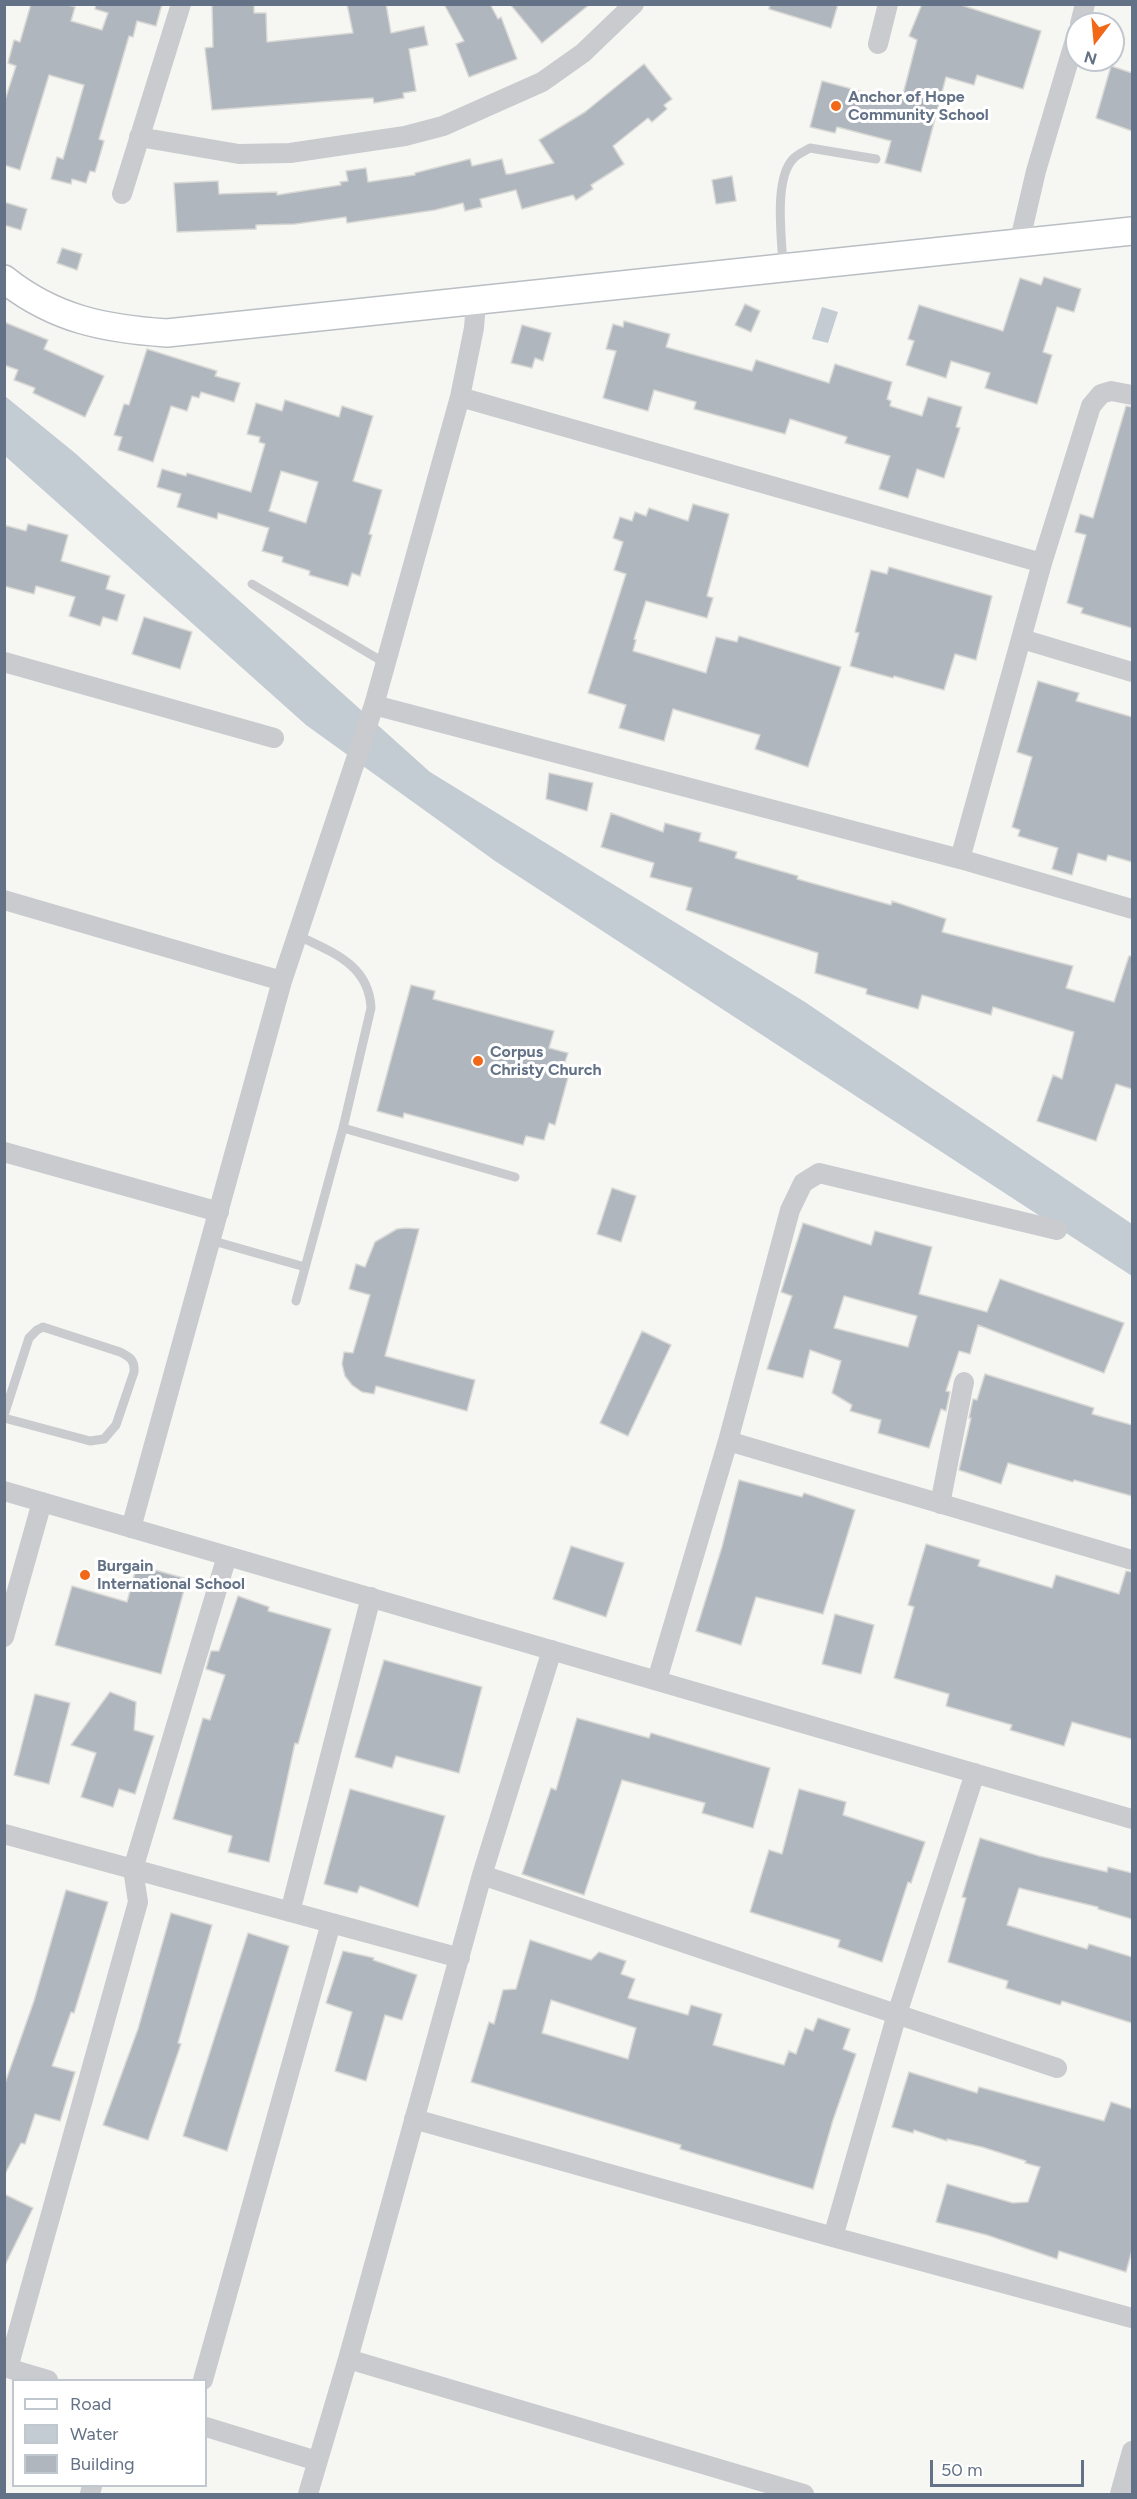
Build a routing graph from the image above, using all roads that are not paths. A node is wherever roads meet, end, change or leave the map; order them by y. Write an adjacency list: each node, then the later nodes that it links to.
1 (181, 4): 6 (street)
2 (634, 4): 6 (street)
3 (888, 4): 4 (street)
4 (878, 44)
5 (1065, 72): 10 (street)
6 (139, 137): 8 (street)
7 (876, 159): 11 (lane)
8 (123, 194)
9 (1132, 231): 10 (street)
10 (1019, 244): 11 (street)
11 (783, 269): 13 (street)
12 (4, 279): 13 (street)
13 (476, 302): 15 (street)
14 (1132, 395): 16 (street)
15 (460, 397): 16 (street); 20 (street)
16 (1042, 563): 18 (street)
17 (252, 584): 20 (lane)
18 (1022, 639): 21 (street); 24 (street)
19 (4, 662): 23 (street)
20 (385, 663): 22 (street)
21 (1132, 672)
22 (373, 708): 24 (street); 27 (street)
23 (274, 738)
24 (960, 859): 26 (street)
25 (4, 900): 28 (street)
26 (1132, 909)
27 (297, 935): 28 (street); 29 (lane)
28 (282, 981): 32 (street)
29 (343, 1128): 31 (lane); 35 (lane)
30 (4, 1152): 32 (street)
31 (515, 1177)
32 (219, 1212): 34 (street)
33 (1057, 1230): 39 (street)
34 (210, 1240): 35 (lane); 43 (street)
35 (305, 1267): 36 (lane)
36 (296, 1301)
37 (964, 1382): 42 (street)
38 (4, 1417): 38 (lane)
39 (728, 1441): 42 (street); 49 (street)
40 (4, 1491): 41 (street)
41 (42, 1502): 43 (street); 47 (street)
42 (940, 1504): 45 (street)
43 (131, 1528): 44 (street)
44 (227, 1556): 46 (street); 53 (street)
45 (1132, 1560)
46 (371, 1598): 48 (street); 55 (street)
47 (4, 1637)
48 (552, 1650): 49 (street); 54 (street)
49 (657, 1680): 50 (street)
50 (975, 1773): 51 (street); 58 (street)
51 (1132, 1819)
52 (4, 1834): 53 (street)
53 (133, 1869): 55 (street); 64 (street)
54 (482, 1875): 57 (street); 58 (street)
55 (290, 1912): 56 (street)
56 (331, 1923): 57 (street); 66 (street)
57 (460, 1958): 60 (street)
58 (897, 2014): 59 (street); 61 (street)
59 (1057, 2068)
60 (414, 2119): 61 (street); 63 (street)
61 (832, 2237): 62 (street)
62 (1132, 2318)
63 (348, 2359): 69 (street); 71 (street)
64 (6, 2368): 65 (street)
65 (44, 2379)
66 (202, 2379)
67 (207, 2427): 69 (street)
68 (1132, 2451): 72 (street)
69 (317, 2461): 70 (street)
70 (308, 2494)
71 (804, 2494)
72 (1120, 2494)

